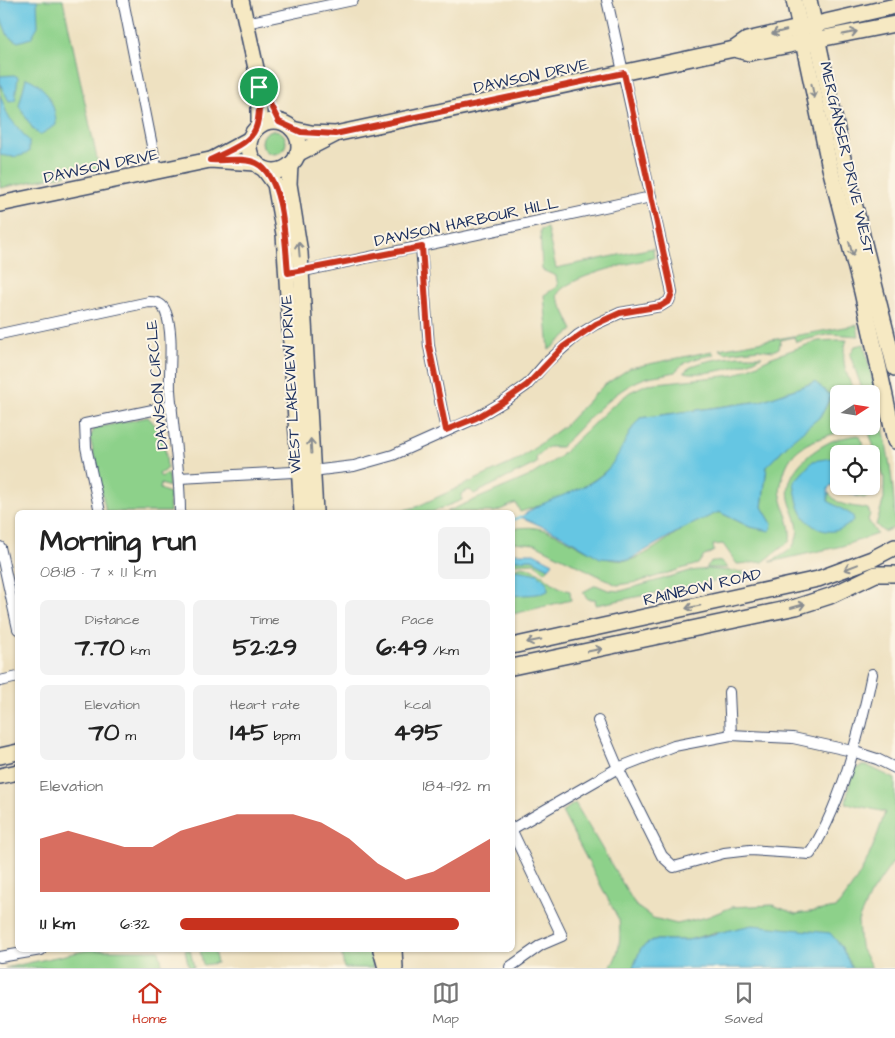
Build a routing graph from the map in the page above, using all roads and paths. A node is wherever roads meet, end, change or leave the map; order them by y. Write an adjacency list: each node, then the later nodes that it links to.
1 (123, 0): 22 (street)
2 (241, 0): 8 (street)
3 (353, 0): 8 (street)
4 (607, 0): 13 (street)
5 (794, 0): 10 (street, MERGANSER DRIVE WEST)
6 (809, 0): 10 (street, MERGANSER DRIVE WEST)
7 (895, 6): 10 (street, DAWSON DRIVE)
8 (246, 23): 14 (street)
9 (895, 24): 11 (street, DAWSON DRIVE, one-way to 9)
10 (807, 26): 11 (street, MERGANSER DRIVE WEST); 12 (street, DAWSON DRIVE, one-way to 12)
11 (811, 42): 12 (street, DAWSON DRIVE); 28 (street, MERGANSER DRIVE WEST); 31 (street, MERGANSER DRIVE WEST, one-way to 31)
12 (734, 49): 13 (street, DAWSON DRIVE)
13 (624, 73): 17 (street, DAWSON DRIVE); 23 (street)
14 (259, 82): 15 (street); 16 (street)
15 (285, 125): 16 (street); 17 (street, DAWSON DRIVE); 19 (street)
16 (259, 126): 18 (street)
17 (335, 134): 19 (street, DAWSON DRIVE)
18 (250, 139): 20 (street, DAWSON DRIVE); 21 (street)
19 (294, 159): 21 (street); 26 (street, WEST LAKEVIEW DRIVE, one-way to 19)
20 (210, 160): 21 (street, DAWSON DRIVE); 22 (street, DAWSON DRIVE)
21 (260, 166): 26 (street, WEST LAKEVIEW DRIVE)
22 (157, 171): 24 (street, DAWSON DRIVE)
23 (651, 197): 25 (street, DAWSON HARBOUR HILL); 30 (street)
24 (0, 204)
25 (422, 247): 26 (street, DAWSON HARBOUR HILL); 30 (street)
26 (294, 273): 32 (street, WEST LAKEVIEW DRIVE)
27 (0, 334): 29 (street, DAWSON CIRCLE)
28 (895, 368)
29 (172, 406): 33 (street, DAWSON CIRCLE); 34 (street)
30 (446, 430): 32 (street)
31 (895, 441)
32 (306, 472): 33 (street); 36 (street, WEST LAKEVIEW DRIVE); 37 (street, WEST LAKEVIEW DRIVE)
33 (179, 478): 35 (street, DAWSON CIRCLE)
34 (100, 510)
35 (180, 510)
36 (302, 510)
37 (315, 510)
38 (0, 547): 41 (street)
39 (895, 547): 42 (street, RAINBOW ROAD, one-way to 42)
40 (895, 574): 43 (street, one-way to 40)
41 (15, 616)
42 (515, 645)
43 (515, 666)
44 (872, 674): 50 (street)
45 (15, 678): 46 (street)
46 (0, 681)
47 (729, 692): 49 (street)
48 (598, 722): 53 (street)
49 (731, 735): 50 (street); 53 (street)
50 (852, 751): 53 (street); 54 (street)
51 (15, 753): 52 (street)
52 (0, 756)
53 (618, 768): 57 (street)
54 (895, 768)
55 (15, 773): 56 (street)
56 (0, 776)
57 (515, 828)
58 (515, 836): 63 (street)
59 (31, 952): 62 (street)
60 (382, 952): 64 (street)
61 (394, 952): 65 (street)
62 (0, 958)
63 (510, 967)
64 (386, 968)
65 (395, 968)

